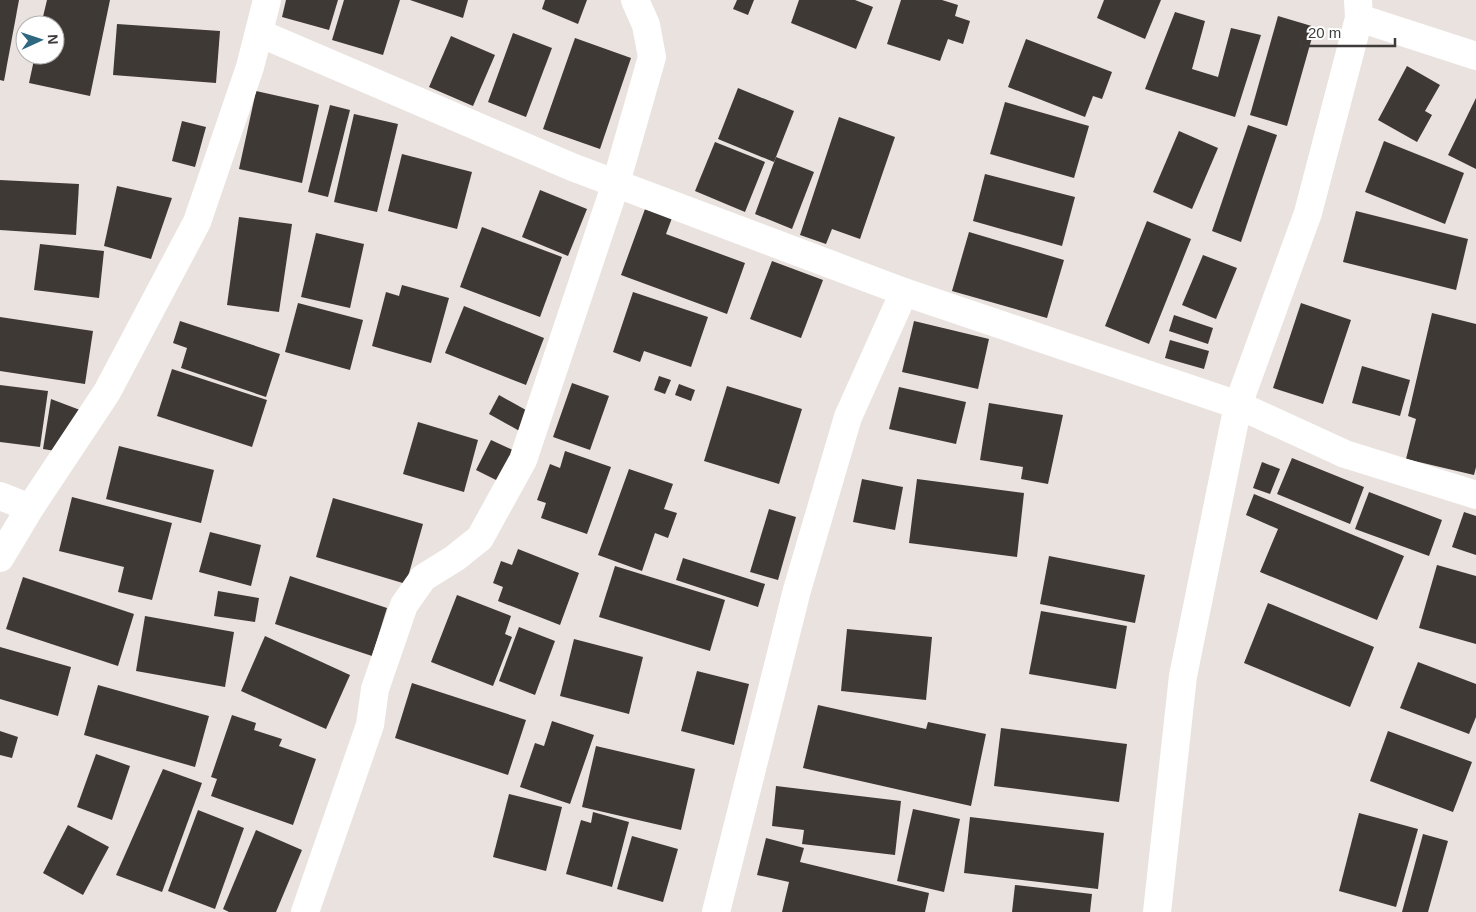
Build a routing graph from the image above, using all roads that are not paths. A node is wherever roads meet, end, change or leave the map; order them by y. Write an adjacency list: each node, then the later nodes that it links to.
1 (267, 0): 4 (street)
2 (635, 0): 6 (street)
3 (1359, 9): 5 (street); 8 (street)
4 (259, 33): 6 (street); 11 (street)
5 (1476, 56)
6 (616, 183): 7 (street); 13 (street)
7 (904, 292): 8 (street); 14 (street)
8 (1238, 405): 9 (street); 15 (street)
9 (1476, 495)
10 (0, 496): 11 (street)
11 (30, 508): 12 (street)
12 (0, 558)
13 (305, 912)
14 (716, 912)
15 (1157, 912)

